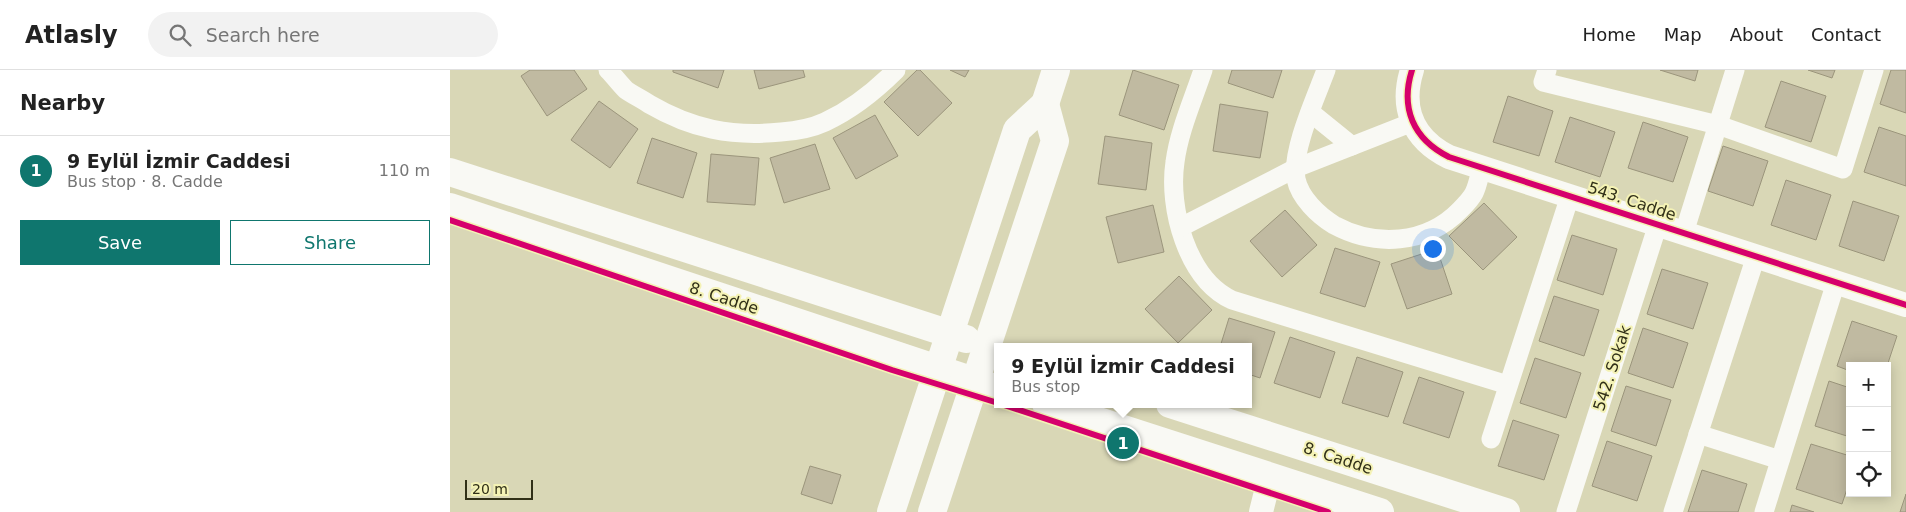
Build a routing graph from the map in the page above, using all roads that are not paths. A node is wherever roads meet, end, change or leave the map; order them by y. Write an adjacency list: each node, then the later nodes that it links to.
1 (608, 70): 2 (street)
2 (896, 70)
3 (1056, 70): 10 (main road)
4 (1203, 70): 21 (street)
5 (1326, 70): 11 (street)
6 (1412, 70): 12 (street, 543. Cadde)
7 (1547, 70): 13 (street)
8 (1735, 70): 13 (street)
9 (1874, 70): 13 (street)
10 (1045, 104): 26 (main road); 27 (main road)
11 (1310, 112): 14 (street); 16 (street)
12 (1413, 122): 14 (street); 15 (street, 543. Cadde)
13 (1718, 125): 22 (street)
14 (1352, 146): 16 (street)
15 (1482, 167): 16 (street); 18 (street, 543. Cadde)
16 (1296, 168): 21 (street)
17 (450, 172): 26 (main road)
18 (1570, 196): 20 (street, 543. Cadde); 30 (street)
19 (450, 207): 28 (main road, 8. Cadde)
20 (1658, 224): 22 (street, 543. Cadde); 42 (street, 542. Sokak)
21 (1181, 227): 30 (street)
22 (1684, 233): 23 (street, 543. Cadde)
23 (1756, 256): 24 (street, 543. Cadde); 33 (street)
24 (1836, 282): 25 (street, 543. Cadde); 35 (street)
25 (1906, 305)
26 (950, 334): 27 (main road); 28 (main road)
27 (992, 348): 29 (main road)
28 (938, 369): 29 (main road, 8. Cadde); 37 (main road)
29 (987, 385): 38 (main road)
30 (1508, 385): 34 (street)
31 (1058, 408): 36 (main road)
32 (1182, 408): 41 (main road, 8. Cadde)
33 (1698, 434): 35 (street); 43 (street)
34 (1490, 439)
35 (1780, 460): 44 (street)
36 (1270, 476): 39 (street); 40 (main road)
37 (891, 512)
38 (932, 512)
39 (1261, 512)
40 (1380, 512)
41 (1506, 512)
42 (1566, 512)
43 (1673, 512)
44 (1764, 512)

